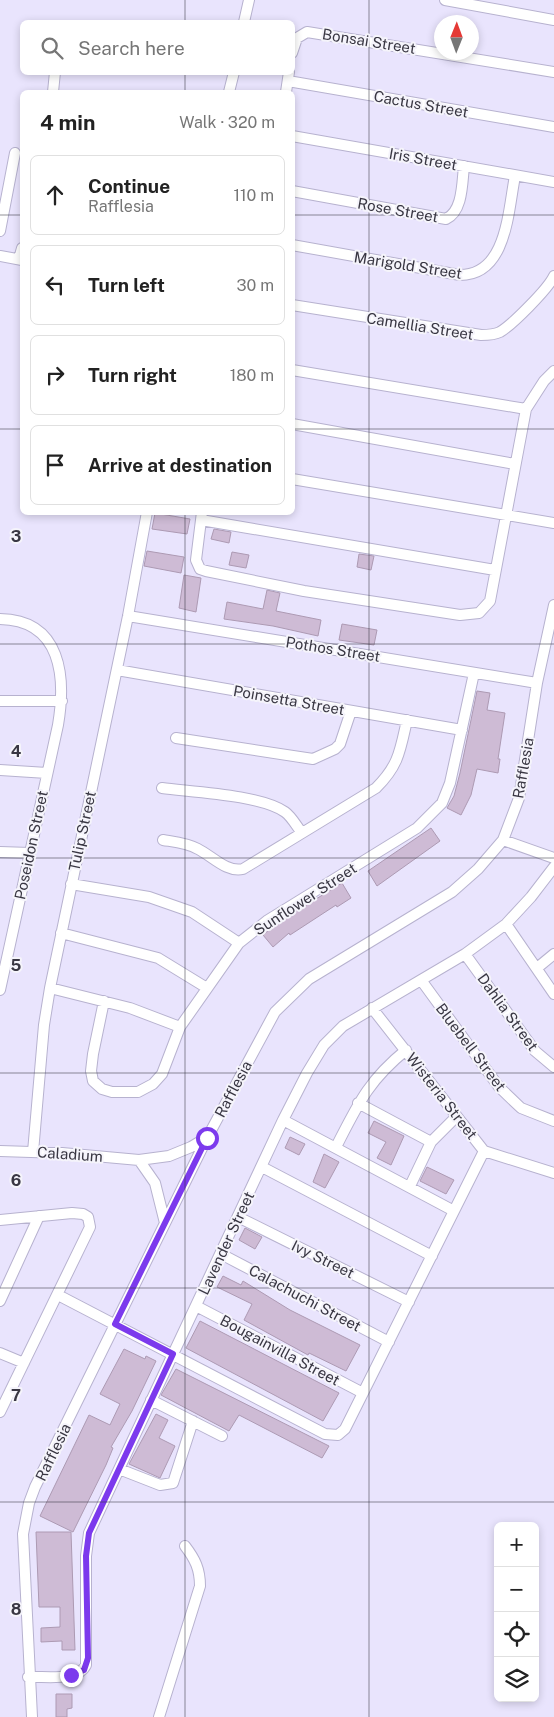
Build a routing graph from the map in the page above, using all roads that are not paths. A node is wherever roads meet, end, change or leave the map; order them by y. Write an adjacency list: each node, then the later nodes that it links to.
1 (249, 0): 3 (street)
2 (445, 0): 4 (street)
3 (244, 20)
4 (554, 20)
5 (295, 44): 6 (street, Bonsai Street)
6 (554, 72)
7 (55, 75): 10 (street)
8 (233, 75): 11 (street)
9 (288, 77): 12 (street); 13 (street, Cactus Street)
10 (53, 90)
11 (230, 90)
12 (286, 90)
13 (554, 127)
14 (295, 137): 16 (street, Iris Street)
15 (15, 153): 20 (street)
16 (464, 166): 17 (street, Iris Street); 19 (street, Rose Street)
17 (515, 176): 18 (street, Iris Street); 21 (street, Marigold Street)
18 (554, 182)
19 (295, 192)
20 (0, 230)
21 (295, 247)
22 (0, 256): 23 (street)
23 (20, 259)
24 (554, 276): 25 (street, Camellia Street)
25 (295, 305)
26 (295, 370): 28 (street)
27 (554, 371): 28 (street)
28 (526, 409): 30 (street)
29 (295, 425): 30 (street)
30 (516, 464): 33 (street)
31 (295, 480): 33 (street)
32 (146, 515): 38 (street, Tulip Street)
33 (506, 515): 35 (street); 36 (street)
34 (201, 516): 36 (street); 36 (street)
35 (554, 523)
36 (496, 570)
37 (554, 605): 42 (street, Rafflesia)
38 (128, 616): 40 (street, Tulip Street); 41 (street, Pothos Street)
39 (0, 619): 44 (street, Poseidon Street)
40 (117, 670): 45 (street, Poinsetta Street); 59 (street, Tulip Street)
41 (474, 672): 42 (street, Pothos Street); 47 (street, Sunflower Street)
42 (537, 683): 54 (street, Rafflesia)
43 (0, 700): 44 (street)
44 (62, 701): 50 (street, Poseidon Street)
45 (351, 710): 46 (street, Poinsetta Street); 48 (street)
46 (407, 720): 47 (street, Poinsetta Street); 52 (street)
47 (462, 730): 62 (street, Sunflower Street)
48 (176, 738)
49 (0, 770): 50 (street)
50 (47, 773): 56 (street, Poseidon Street)
51 (162, 788): 52 (street)
52 (302, 833): 53 (street)
53 (163, 840)
54 (503, 840): 57 (street); 80 (street, Rafflesia)
55 (0, 852): 56 (street)
56 (30, 853): 69 (street, Poseidon Street)
57 (554, 858)
58 (554, 867): 60 (street, Lavender Street)
59 (71, 884): 61 (street, Tulip Street); 62 (street)
60 (506, 924): 63 (street, Lavender Street); 65 (street)
61 (61, 933): 67 (street, Tulip Street); 68 (street)
62 (239, 944): 68 (street, Sunflower Street)
63 (465, 954): 66 (street, Lavender Street); 75 (street, Dahlia Street)
64 (554, 954): 65 (street)
65 (537, 968): 70 (street)
66 (421, 980): 72 (street, Lavender Street); 79 (street, Bluebell Street)
67 (50, 988): 71 (street); 85 (street, Tulip Street)
68 (207, 988): 73 (street, Sunflower Street)
69 (0, 990)
70 (554, 994)
71 (104, 1001): 73 (street); 73 (street, Sunflower Street)
72 (372, 1008): 74 (street, Wisteria Street); 78 (street, Lavender Street)
73 (180, 1027)
74 (406, 1050): 76 (street); 77 (street, Wisteria Street)
75 (554, 1067)
76 (358, 1103): 81 (street); 82 (street)
77 (456, 1117): 81 (street); 84 (street, Wisteria Street)
78 (284, 1120): 82 (street); 87 (street, Lavender Street)
79 (554, 1121)
80 (207, 1138): 86 (street, Caladium); 94 (street, Rafflesia)
81 (431, 1142): 89 (street)
82 (336, 1147): 89 (street)
83 (0, 1151): 85 (street, Caladium)
84 (484, 1151): 88 (street, Wisteria Street); 90 (street)
85 (33, 1152): 86 (street, Caladium)
86 (139, 1160): 94 (street)
87 (262, 1167): 92 (street, Lavender Street); 96 (street)
88 (554, 1173)
89 (410, 1186): 90 (street)
90 (454, 1211): 96 (street)
91 (39, 1216): 93 (street); 97 (street); 98 (street)
92 (238, 1217): 95 (street, Lavender Street); 99 (street, Ivy Street)
93 (0, 1220)
94 (165, 1223): 101 (street, Rafflesia)
95 (220, 1254): 100 (street, Lavender Street); 102 (street, Calachuchi Street)
96 (432, 1256): 99 (street)
97 (58, 1295): 101 (street); 105 (street)
98 (0, 1301)
99 (409, 1302): 102 (street)
100 (196, 1306): 104 (street, Lavender Street); 106 (street, Bougainvilla Street)
101 (115, 1324): 104 (street); 113 (street, Rafflesia)
102 (389, 1342): 106 (street)
103 (0, 1353): 105 (street)
104 (173, 1354): 106 (street); 107 (street, Lavender Street)
105 (24, 1363): 108 (street)
106 (363, 1393)
107 (151, 1400): 109 (street); 111 (street, Lavender Street)
108 (0, 1411)
109 (193, 1421): 110 (street); 111 (street)
110 (222, 1436)
111 (119, 1469): 113 (street, Lavender Street)
112 (185, 1546): 115 (street)
113 (28, 1676): 114 (street, Rafflesia)
114 (32, 1717)
115 (159, 1717)

